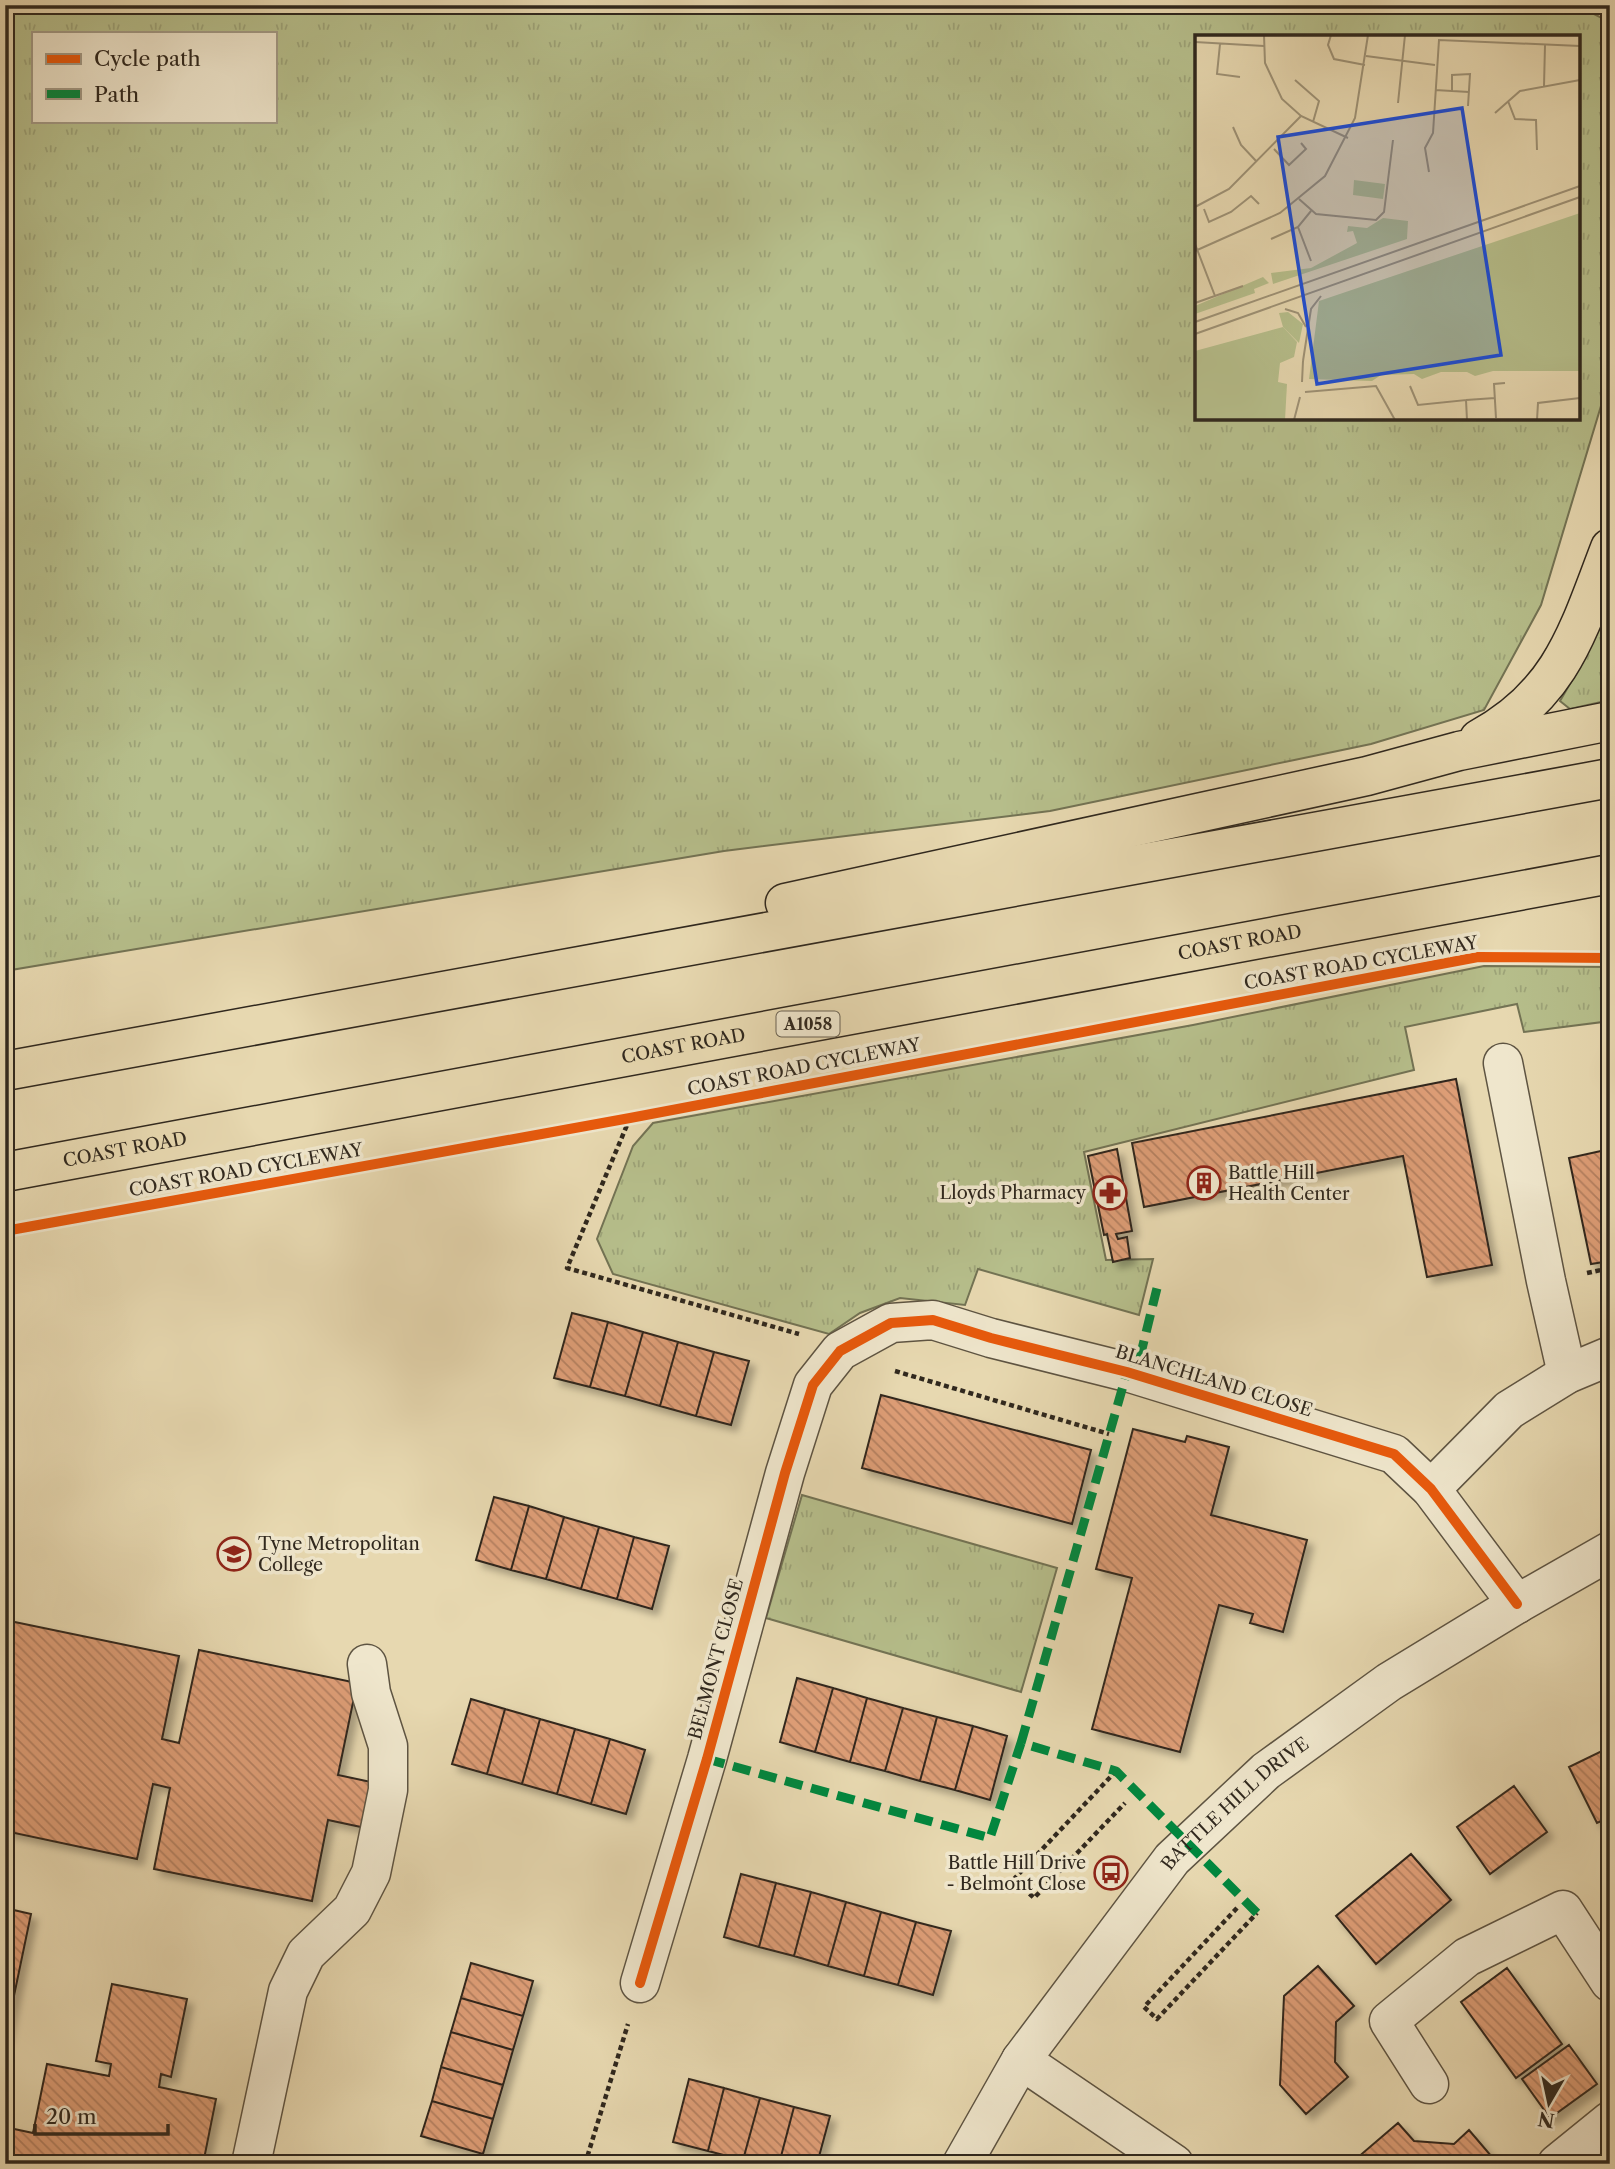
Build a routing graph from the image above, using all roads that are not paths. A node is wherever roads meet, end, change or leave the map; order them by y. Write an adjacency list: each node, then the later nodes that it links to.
1 (1610, 548): 3 (highway)
2 (1610, 722): 3 (highway)
3 (1459, 751): 6 (highway)
4 (1610, 778): 6 (highway)
5 (1610, 874): 9 (highway, COAST ROAD / A1058)
6 (68, 1059): 8 (highway)
7 (1503, 1063): 12 (street)
8 (5, 1071)
9 (5, 1172)
10 (840, 1351): 13 (street, BLANCHLAND CLOSE); 18 (street, BELMONT CLOSE)
11 (1610, 1356): 12 (street)
12 (1567, 1374): 13 (street)
13 (1431, 1489): 15 (street, BLANCHLAND CLOSE)
14 (1610, 1551): 15 (street, BATTLE HILL DRIVE)
15 (1517, 1604): 19 (street, BATTLE HILL DRIVE)
16 (368, 1664): 22 (street)
17 (1610, 1982): 20 (street)
18 (640, 1983)
19 (1021, 2060): 23 (street, BATTLE HILL DRIVE); 24 (street)
20 (1429, 2084)
21 (1610, 2121): 25 (street)
22 (251, 2164)
23 (962, 2164)
24 (1174, 2164)
25 (1557, 2164)

